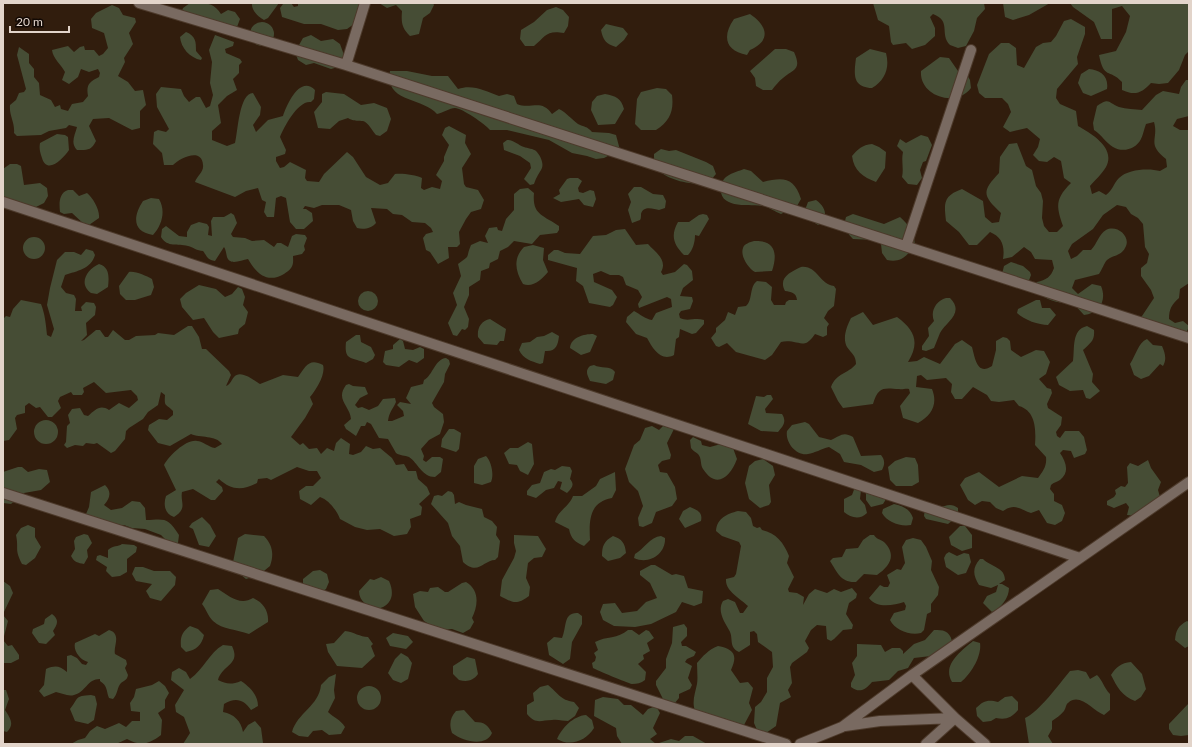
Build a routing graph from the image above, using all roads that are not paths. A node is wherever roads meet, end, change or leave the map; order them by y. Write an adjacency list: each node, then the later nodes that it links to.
1 (139, 3): 4 (street)
2 (365, 3): 4 (street)
3 (970, 50): 6 (street)
4 (346, 65): 6 (street)
5 (3, 202): 10 (street)
6 (906, 246): 7 (street)
7 (1189, 338)
8 (1189, 482): 10 (street)
9 (3, 492): 14 (street)
10 (1080, 558): 11 (street)
11 (912, 675): 12 (street); 13 (street)
12 (955, 718): 13 (street); 16 (street); 17 (street)
13 (842, 726): 15 (street)
14 (786, 744)
15 (800, 744)
16 (926, 744)
17 (985, 744)

